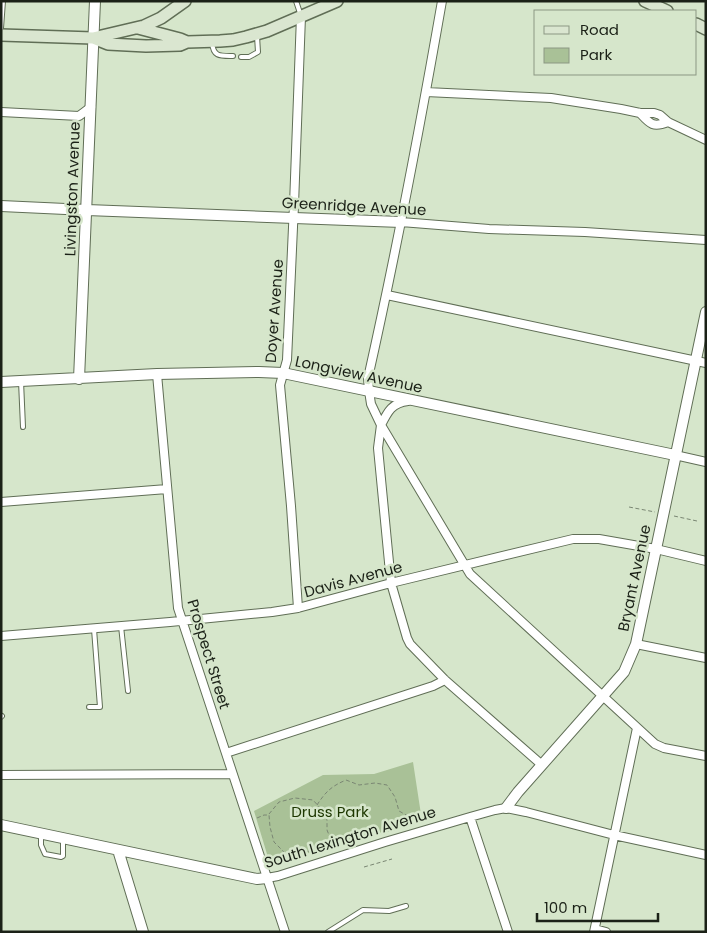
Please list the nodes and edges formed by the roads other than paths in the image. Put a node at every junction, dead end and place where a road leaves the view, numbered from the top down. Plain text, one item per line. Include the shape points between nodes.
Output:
1 (3, 1) edge
2 (95, 1) edge
3 (185, 1) edge
4 (296, 1) edge
5 (337, 1) edge
6 (442, 1) edge
7 (645, 1) edge
8 (665, 10) edge
9 (301, 16) junction
10 (1, 28) edge
11 (137, 28) junction
12 (257, 34) junction
13 (1, 35) edge
14 (93, 38) junction
15 (187, 42) junction
16 (212, 42) junction
17 (233, 56) dead end
18 (241, 57) dead end
19 (426, 92) junction
20 (91, 107) junction
21 (1, 112) edge
22 (640, 114) junction
23 (668, 122) junction
24 (706, 140) edge
25 (1, 206) edge
26 (87, 210) junction
27 (293, 218) junction
28 (401, 222) junction
29 (706, 240) edge
30 (387, 295) junction
31 (706, 312) edge
32 (701, 362) edge
33 (282, 373) junction
34 (158, 374) junction
35 (79, 379) junction
36 (21, 381) junction
37 (1, 382) edge
38 (369, 391) junction
39 (415, 400) junction
40 (381, 424) junction
41 (23, 427) dead end
42 (675, 455) junction
43 (706, 462) edge
44 (167, 489) junction
45 (1, 502) edge
46 (656, 549) junction
47 (706, 561) edge
48 (464, 566) junction
49 (391, 583) junction
50 (298, 608) junction
51 (183, 620) junction
52 (121, 626) junction
53 (94, 629) junction
54 (1, 636) edge
55 (636, 644) junction
56 (706, 658) edge
57 (445, 680) junction
58 (128, 690) dead end
59 (603, 696) junction
60 (89, 707) dead end
61 (637, 728) junction
62 (226, 753) junction
63 (706, 756) edge
64 (542, 765) junction
65 (232, 774) junction
66 (1, 775) edge
67 (506, 808) junction
68 (470, 817) junction
69 (1, 826) edge
70 (41, 834) junction
71 (614, 835) junction
72 (63, 838) junction
73 (118, 850) junction
74 (706, 855) edge
75 (267, 878) junction
76 (406, 906) dead end
77 (595, 931) edge
78 (143, 932) edge
79 (285, 932) edge
80 (328, 932) edge
81 (508, 932) edge
82 (606, 932) edge

1 - 10 lane
2 - 14 street, Livingston Avenue
3 - 11 main road via 161,18
4 - 9 lane
5 - 9 main road
6 - 19 street
7 - 8 main road
9 - 12 main road
9 - 27 street, Doyer Avenue
11 - 14 main road
11 - 15 main road
12 - 16 main road
12 - 18 lane via 258,52
13 - 14 main road
14 - 15 main road via 108,44 146,46
14 - 20 street, Livingston Avenue
15 - 16 main road
16 - 17 lane via 215,53
19 - 22 street via 551,98
19 - 28 street
20 - 21 street via 79,116
20 - 26 street, Livingston Avenue
22 - 23 street via 654,113
22 - 23 street via 651,124
23 - 24 street
25 - 26 street, Greenridge Avenue
26 - 27 street, Greenridge Avenue
26 - 35 street, Livingston Avenue
27 - 28 street, Greenridge Avenue
27 - 33 street, Doyer Avenue via 287,360
28 - 29 street, Greenridge Avenue
28 - 30 street
30 - 32 street
30 - 38 street via 368,378
31 - 32 street, Bryant Avenue
32 - 42 street, Bryant Avenue
33 - 34 street, Longview Avenue
33 - 38 street, Longview Avenue
33 - 50 street, Doyer Avenue via 280,385
34 - 35 street, Longview Avenue
34 - 44 street, Prospect Street
35 - 36 street, Longview Avenue
36 - 37 street, Longview Avenue
36 - 41 lane
38 - 39 street, Longview Avenue
38 - 40 street via 371,404
39 - 40 street via 396,404
39 - 42 street, Longview Avenue
40 - 48 street
40 - 49 street via 378,448
42 - 43 street, Longview Avenue
42 - 46 street, Bryant Avenue
44 - 45 street
44 - 51 street, Prospect Street via 178,608
46 - 47 street, Davis Avenue
46 - 48 street, Davis Avenue via 573,538
46 - 55 street, Bryant Avenue
48 - 49 street, Davis Avenue
48 - 59 street
49 - 50 street, Davis Avenue
49 - 57 street via 407,638
50 - 51 street, Davis Avenue
51 - 52 street, Davis Avenue
51 - 62 street, Prospect Street
52 - 53 street, Davis Avenue
52 - 58 lane
53 - 54 street, Davis Avenue
53 - 60 lane via 100,707
55 - 56 street
55 - 59 street, Bryant Avenue via 624,672
57 - 62 street
57 - 64 street
59 - 61 street
59 - 64 street, Bryant Avenue
61 - 63 street via 658,746
61 - 71 street
62 - 65 street, Prospect Street
64 - 67 street, Bryant Avenue
65 - 66 street
65 - 75 street, Prospect Street
67 - 68 street, South Lexington Avenue
67 - 71 street, South Lexington Avenue
68 - 75 street, South Lexington Avenue
68 - 81 street
69 - 70 street, South Lexington Avenue
70 - 72 street, South Lexington Avenue
70 - 72 lane via 45,854 61,857
71 - 74 street, South Lexington Avenue
71 - 77 street
72 - 73 street, South Lexington Avenue
73 - 75 street, South Lexington Avenue via 257,879
73 - 78 street
75 - 79 street, Prospect Street
76 - 80 lane via 389,911 363,910
77 - 82 street

